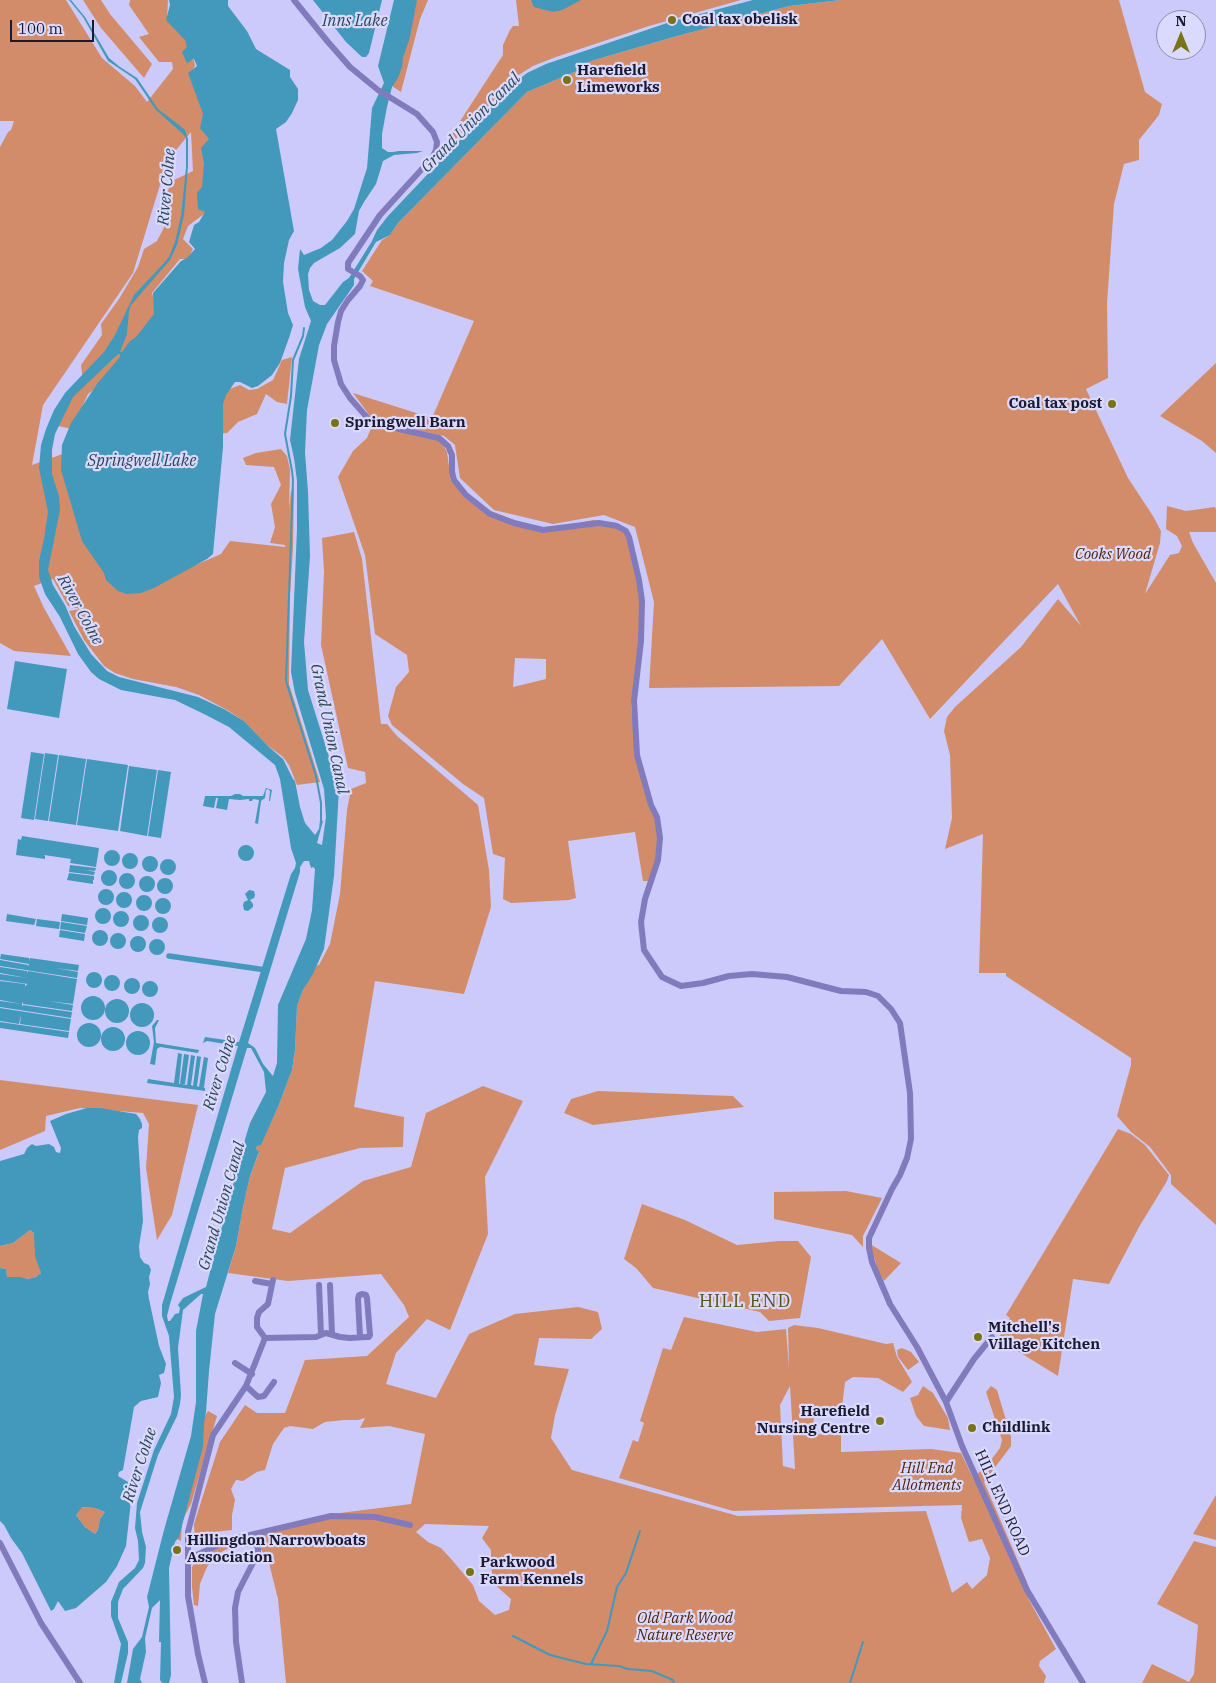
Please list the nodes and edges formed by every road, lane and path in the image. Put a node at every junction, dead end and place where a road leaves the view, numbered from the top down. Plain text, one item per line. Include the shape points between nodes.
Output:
1 (294, 0) edge
2 (255, 1281) dead end
3 (319, 1285) dead end
4 (330, 1285) dead end
5 (332, 1334) junction
6 (320, 1335) junction
7 (363, 1337) junction
8 (992, 1337) dead end
9 (265, 1338) junction
10 (235, 1363) dead end
11 (252, 1374) junction
12 (274, 1382) dead end
13 (246, 1386) junction
14 (946, 1402) junction
15 (410, 1525) dead end
16 (246, 1536) junction
17 (0, 1543) edge
18 (188, 1559) junction
19 (80, 1683) edge
20 (205, 1683) edge
21 (242, 1683) edge
22 (1083, 1683) edge

1 - 14 street, HILL END ROAD via 350,67 423,119 436,138 432,158 380,215 348,263 348,269 363,280 348,300 338,322 334,360 341,384 372,423 439,438 452,455 454,480 490,514 543,530 599,523 626,531 642,601 634,701 637,755 657,817 660,838 658,860 641,922 644,950 662,977 681,986 752,974 787,977 841,991 878,996 900,1022 910,1093 911,1139 907,1158 869,1238 869,1248 890,1304
2 - 9 street via 273,1282 268,1304 256,1318 257,1327
3 - 6 street
4 - 5 street
5 - 6 street
5 - 7 street
6 - 9 street
7 - 7 street via 370,1335 367,1298 362,1294 358,1299
8 - 14 street via 974,1358
9 - 11 street
10 - 11 street
11 - 13 street
12 - 13 street via 264,1396 258,1398
13 - 18 street via 213,1435 188,1532
14 - 22 street, HILL END ROAD via 962,1446 1027,1590
15 - 16 street via 374,1517 331,1516
16 - 18 street via 229,1540
16 - 21 street via 254,1541 258,1553 238,1592 235,1608
17 - 19 street via 41,1623
18 - 20 street via 188,1596

